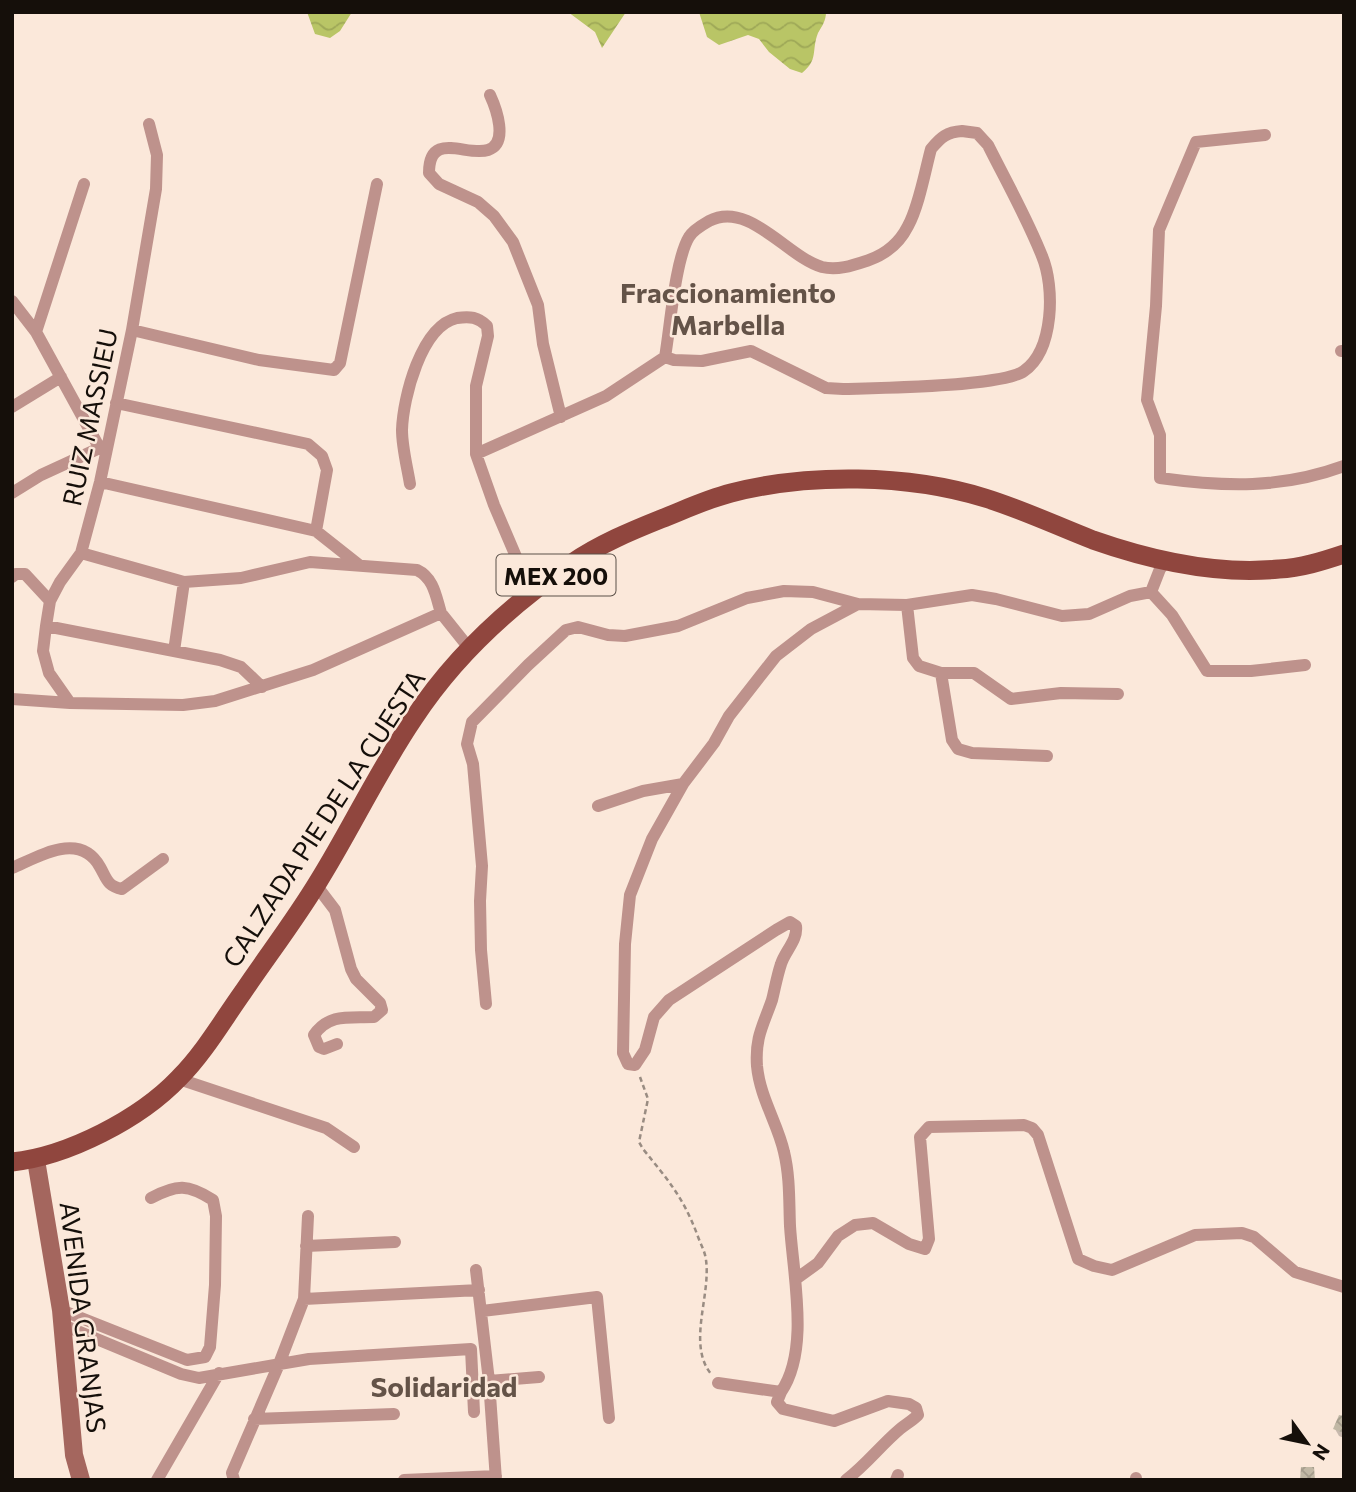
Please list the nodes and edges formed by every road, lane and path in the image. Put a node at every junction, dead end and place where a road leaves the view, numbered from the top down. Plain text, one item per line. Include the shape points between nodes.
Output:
1 (490, 95) dead end
2 (149, 124) dead end
3 (1265, 135) dead end
4 (84, 184) dead end
5 (377, 184) dead end
6 (12, 302) edge
7 (132, 330) junction
8 (36, 332) junction
9 (665, 357) junction
10 (61, 377) junction
11 (116, 403) junction
12 (12, 407) edge
13 (561, 417) junction
14 (103, 446) junction
15 (476, 454) junction
16 (1344, 466) edge
17 (100, 482) junction
18 (410, 484) dead end
19 (12, 493) edge
20 (316, 531) junction
21 (81, 553) junction
22 (1344, 554) edge
23 (1167, 560) junction
24 (360, 565) junction
25 (12, 577) edge
26 (184, 582) junction
27 (1151, 593) junction
28 (532, 594) junction
29 (50, 601) junction
30 (858, 604) junction
31 (908, 605) junction
32 (440, 613) junction
33 (46, 626) junction
34 (469, 649) junction
35 (174, 651) junction
36 (1305, 665) dead end
37 (941, 673) junction
38 (261, 687) junction
39 (1118, 694) dead end
40 (12, 699) edge
41 (70, 703) junction
42 (1047, 756) dead end
43 (683, 784) junction
44 (597, 806) dead end
45 (163, 859) dead end
46 (12, 868) edge
47 (316, 885) junction
48 (485, 1004) dead end
49 (337, 1044) dead end
50 (635, 1065) junction
51 (179, 1079) junction
52 (354, 1147) dead end
53 (36, 1160) junction
54 (12, 1162) edge
55 (151, 1199) dead end
56 (308, 1216) dead end
57 (395, 1242) dead end
58 (306, 1246) junction
59 (476, 1270) dead end
60 (796, 1279) junction
61 (1344, 1287) edge
62 (479, 1290) junction
63 (304, 1299) junction
64 (482, 1311) junction
65 (62, 1317) junction
66 (279, 1364) junction
67 (219, 1373) junction
68 (539, 1377) dead end
69 (489, 1381) junction
70 (718, 1382) joint
71 (783, 1389) junction
72 (474, 1412) dead end
73 (394, 1414) dead end
74 (609, 1418) dead end
75 (254, 1419) junction
76 (496, 1478) edge
77 (81, 1480) edge
78 (157, 1480) edge
79 (234, 1480) edge
80 (404, 1480) edge
81 (846, 1480) edge

1 - 13 street via 498,111 495,146 487,150 445,147 431,159 429,173 439,184 478,202 513,242 538,305
2 - 7 street, RUIZ MASSIEU via 157,155 156,189
3 - 16 street via 1196,142 1159,230 1147,400 1160,435 1160,478 1205,484 1269,484
4 - 8 street
5 - 7 street via 340,363 334,370 259,360
6 - 8 street
7 - 11 street, RUIZ MASSIEU
8 - 10 street
9 - 9 street via 682,255 699,227 717,217 739,218 824,267 842,268 878,256 895,244 909,225 931,149 949,132 977,133 988,145 1043,258 1051,306 1047,331 1040,353 1024,372 1009,377 843,389 826,387 751,351 702,360
9 - 13 street via 606,397
10 - 12 street
10 - 14 street
11 - 14 street, RUIZ MASSIEU
11 - 20 street via 308,444 322,456 327,470
13 - 15 street
14 - 17 street, RUIZ MASSIEU
14 - 19 street
15 - 18 street via 475,386 487,326 479,318 463,317 437,329 408,387 402,430
15 - 28 street
17 - 20 street
17 - 21 street, RUIZ MASSIEU
20 - 24 street
21 - 26 street
21 - 29 street, RUIZ MASSIEU
22 - 23 main road, CALZADA PIE DE LA CUESTA / MEX 200 via 1282,569 1232,571
23 - 27 street
23 - 28 main road, CALZADA PIE DE LA CUESTA / MEX 200 via 1098,541 985,498 932,485 837,479 729,493 618,536
24 - 26 street via 310,562 241,578
24 - 32 street via 425,573
25 - 29 street via 25,574
26 - 35 street
27 - 31 street via 1130,596 1089,614 1062,616 972,595
27 - 36 street via 1172,615 1207,671
28 - 34 main road, CALZADA PIE DE LA CUESTA / MEX 200
29 - 33 street, RUIZ MASSIEU
30 - 31 street
30 - 43 street via 811,629 776,656
30 - 48 street via 813,592 784,591 747,597 678,626 625,636 578,627 566,630 472,722 467,744 474,764 482,866 480,938
31 - 37 street via 913,658 919,666
32 - 34 street
32 - 38 street via 313,670
33 - 35 street
33 - 41 street, RUIZ MASSIEU via 43,651 49,673
34 - 47 main road, CALZADA PIE DE LA CUESTA / MEX 200 via 413,719
35 - 38 street via 241,667
37 - 39 street via 974,673 1011,699 1061,693
37 - 42 street via 952,740 958,749
38 - 41 street via 183,705
40 - 41 street
43 - 44 street
43 - 50 street via 652,839 631,895 625,944 623,1053 628,1063
45 - 46 street via 122,890 107,882 87,852 75,847 57,849
47 - 49 street via 335,910 356,979 382,1010 374,1017 326,1021 314,1040 324,1049
47 - 51 main road, CALZADA PIE DE LA CUESTA / MEX 200
50 - 60 street via 645,1050 654,1017 669,1000 776,930 790,922 796,926 758,1033 757,1067 767,1110 784,1149
50 - 70 path via 648,1099 639,1142 676,1189 706,1257 702,1363
51 - 52 street via 326,1128
51 - 53 main road, CALZADA PIE DE LA CUESTA / MEX 200 via 143,1108 82,1144
53 - 54 main road, CALZADA PIE DE LA CUESTA / MEX 200
53 - 65 main road, AVENIDA GRANJAS
55 - 65 street via 169,1189 186,1187 214,1200 210,1347 205,1356 187,1360
56 - 58 street
57 - 58 street
58 - 63 street
59 - 62 street
60 - 61 street via 855,1225 873,1223 925,1249 929,1239 920,1137 929,1126 1024,1125 1038,1135 1078,1259 1112,1270 1195,1235 1242,1233 1254,1237 1295,1272
60 - 71 street via 794,1361
62 - 63 street
62 - 64 street
63 - 66 street
64 - 69 street
64 - 74 street via 597,1297
65 - 67 street via 181,1374 199,1378
65 - 77 main road, AVENIDA GRANJAS via 74,1455
66 - 67 street
66 - 72 street via 471,1349
66 - 75 street
67 - 78 street
68 - 69 street
69 - 76 street
70 - 71 street
71 - 81 street via 777,1402 783,1409 834,1421 888,1401 916,1408 918,1415
73 - 75 street
75 - 79 street via 232,1472
76 - 80 street

